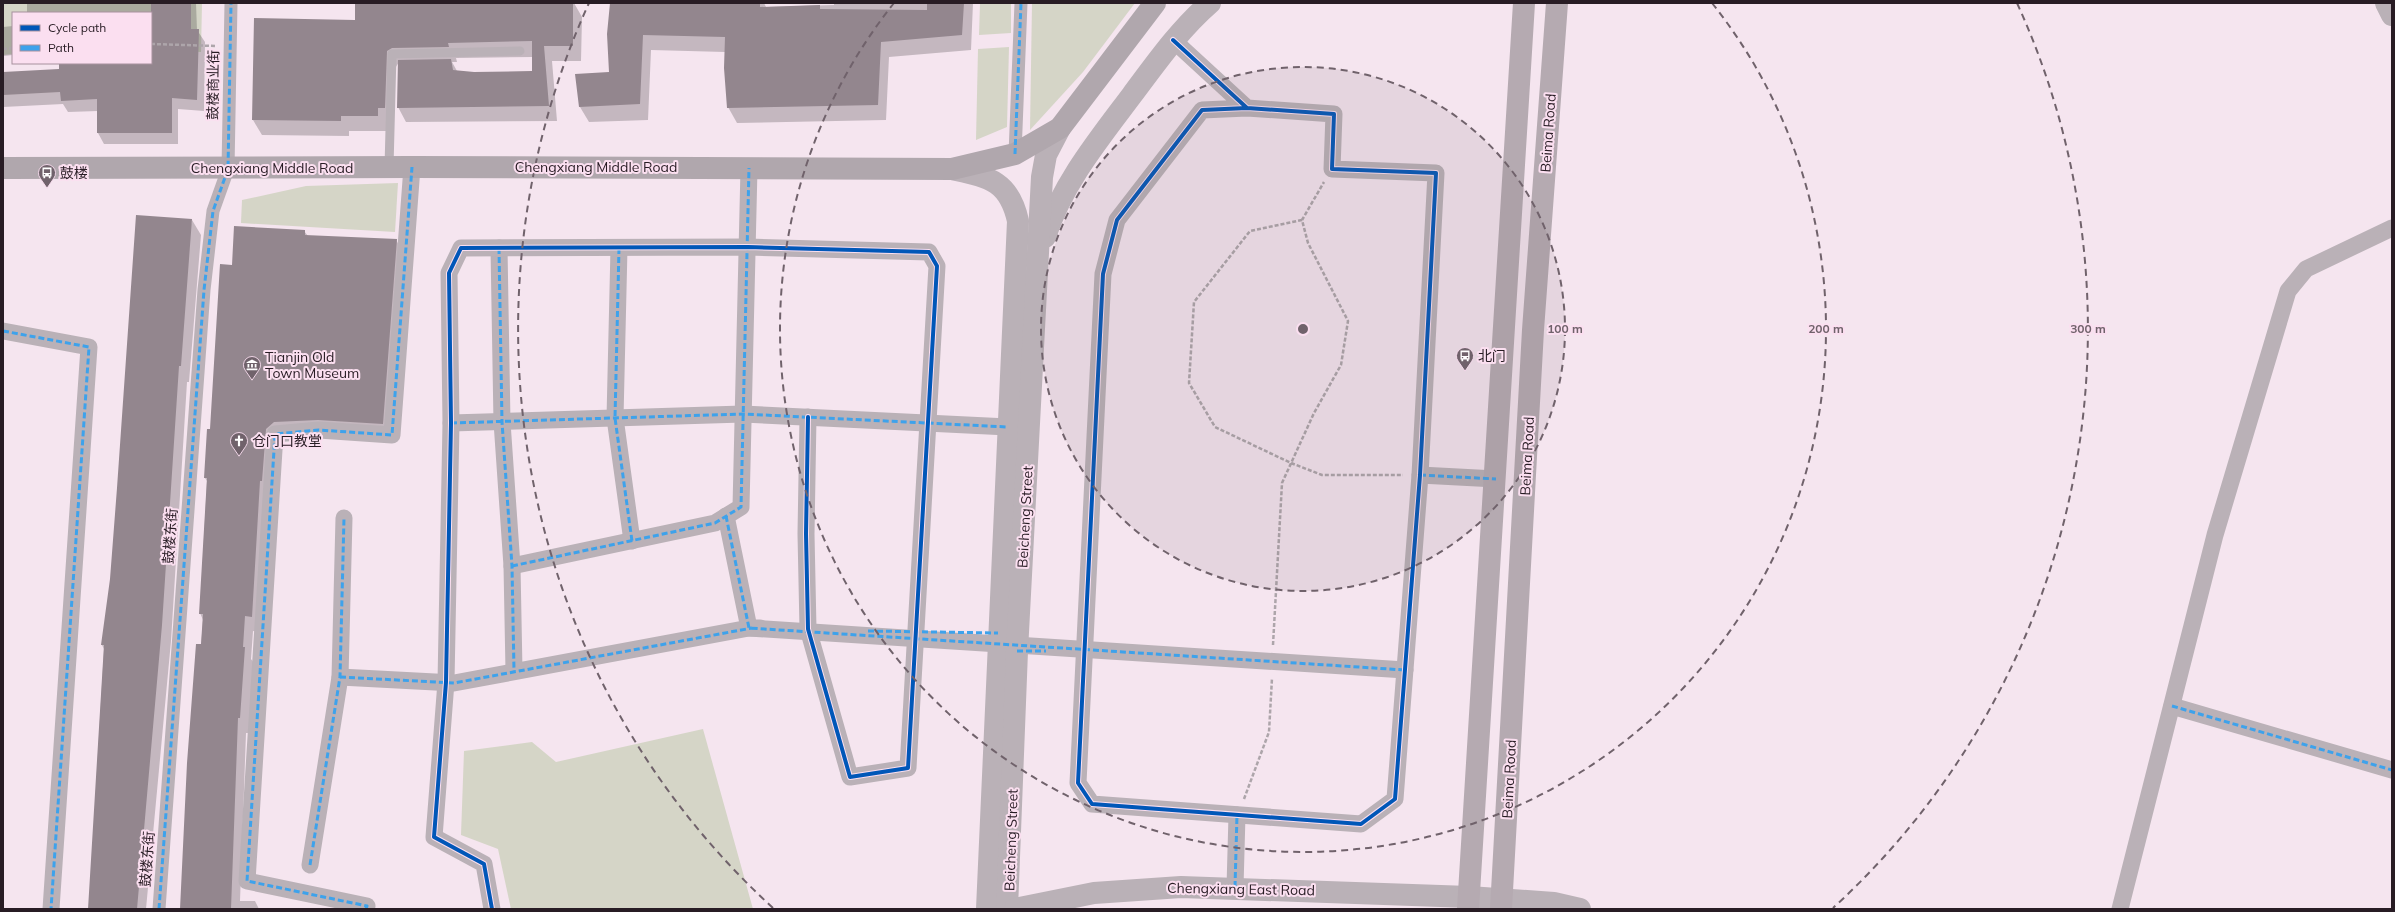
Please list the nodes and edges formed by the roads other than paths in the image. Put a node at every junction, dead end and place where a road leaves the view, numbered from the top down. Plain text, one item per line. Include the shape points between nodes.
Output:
1 (231, 3) edge
2 (1021, 3) edge
3 (1150, 3) edge
4 (1155, 3) edge
5 (1210, 3) edge
6 (1524, 3) edge
7 (1557, 3) edge
8 (2386, 3) edge
9 (2392, 15) edge
10 (1132, 32) junction
11 (1173, 40) junction
12 (520, 51) dead end
13 (1247, 108) junction
14 (1060, 128) junction
15 (1015, 154) junction
16 (389, 167) junction
17 (412, 167) junction
18 (3, 168) edge
19 (228, 168) junction
20 (749, 168) junction
21 (952, 169) junction
22 (2392, 228) edge
23 (500, 248) junction
24 (619, 248) junction
25 (748, 248) junction
26 (1039, 259) junction
27 (3, 331) edge
28 (742, 414) junction
29 (808, 417) junction
30 (615, 418) junction
31 (502, 422) junction
32 (450, 423) junction
33 (929, 423) junction
34 (1008, 427) junction
35 (1420, 475) junction
36 (1496, 479) junction
37 (726, 516) junction
38 (344, 518) dead end
39 (632, 540) junction
40 (512, 566) junction
41 (1490, 574) junction
42 (1521, 575) junction
43 (749, 628) junction
44 (808, 630) junction
45 (917, 635) junction
46 (1008, 643) junction
47 (1084, 651) junction
48 (1405, 670) junction
49 (514, 671) junction
50 (340, 677) junction
51 (446, 682) junction
52 (2172, 706) junction
53 (2392, 770) edge
54 (1237, 815) junction
55 (310, 865) dead end
56 (1235, 888) junction
57 (1469, 903) edge
58 (1501, 904) edge
59 (51, 909) edge
60 (159, 909) edge
61 (366, 909) edge
62 (492, 909) edge
63 (987, 909) edge
64 (1008, 909) edge
65 (1015, 909) edge
66 (1580, 909) edge
67 (2120, 909) edge

1 - 19 street, 鼓楼商业街
2 - 15 street
3 - 10 main road, Chengxiang Middle Road
4 - 10 main road, Chengxiang Middle Road
5 - 11 street
6 - 36 main road
7 - 42 main road, Beima Road via 1533,330
8 - 9 street
10 - 14 main road, Chengxiang Middle Road
11 - 13 street
11 - 26 street via 1098,141 1066,191 1052,216
12 - 16 lane via 392,54
13 - 35 street via 1334,114 1332,170 1436,173
13 - 47 street via 1202,110 1117,220 1103,274
14 - 15 main road, Chengxiang Middle Road
14 - 26 street, Beicheng Street via 1046,155 1042,177
15 - 21 main road, Chengxiang Middle Road
16 - 17 main road, Chengxiang Middle Road
16 - 19 main road, Chengxiang Middle Road
17 - 20 main road, Chengxiang Middle Road
17 - 61 street via 392,435 319,430 275,434 253,771 247,881 367,906
18 - 19 main road, Chengxiang Middle Road
19 - 60 street, 鼓楼东街 via 213,210 204,290
20 - 21 main road, Chengxiang Middle Road
20 - 25 street
21 - 34 street, Beicheng Street via 993,180 1003,187 1016,209 1018,260
22 - 52 street via 2306,269 2288,291 2216,535
23 - 24 street
23 - 31 street
23 - 32 street via 461,248 449,273
24 - 25 street
24 - 30 street
25 - 28 street
25 - 33 street via 929,252 937,266
26 - 46 street, Beicheng Street
27 - 59 street via 89,347
28 - 29 street
28 - 30 street
28 - 37 street via 741,507
29 - 33 street
29 - 44 street
30 - 31 street
30 - 39 street
31 - 32 street
31 - 40 street
32 - 51 street
33 - 34 street
33 - 45 street
34 - 46 street, Beicheng Street
35 - 36 street
35 - 48 street
36 - 41 main road
37 - 39 street via 715,523
37 - 43 street
38 - 50 street
39 - 40 street
40 - 49 street
41 - 42 main road
41 - 57 main road
42 - 58 main road, Beima Road
43 - 44 street
43 - 49 street
44 - 45 street
44 - 45 street via 850,776 908,768
45 - 46 street
46 - 47 street
46 - 63 street, Beicheng Street
46 - 64 street, Beicheng Street
47 - 48 street
47 - 54 street via 1078,783 1092,804
48 - 54 street via 1395,799 1361,824
49 - 51 street
50 - 51 street
50 - 55 street
51 - 62 street via 434,837 484,864
52 - 53 street
52 - 67 street
54 - 56 street
56 - 57 street, Chengxiang East Road
56 - 65 street, Chengxiang East Road via 1181,886 1094,893
57 - 58 street, Chengxiang East Road
58 - 66 street, Chengxiang East Road via 1554,903

